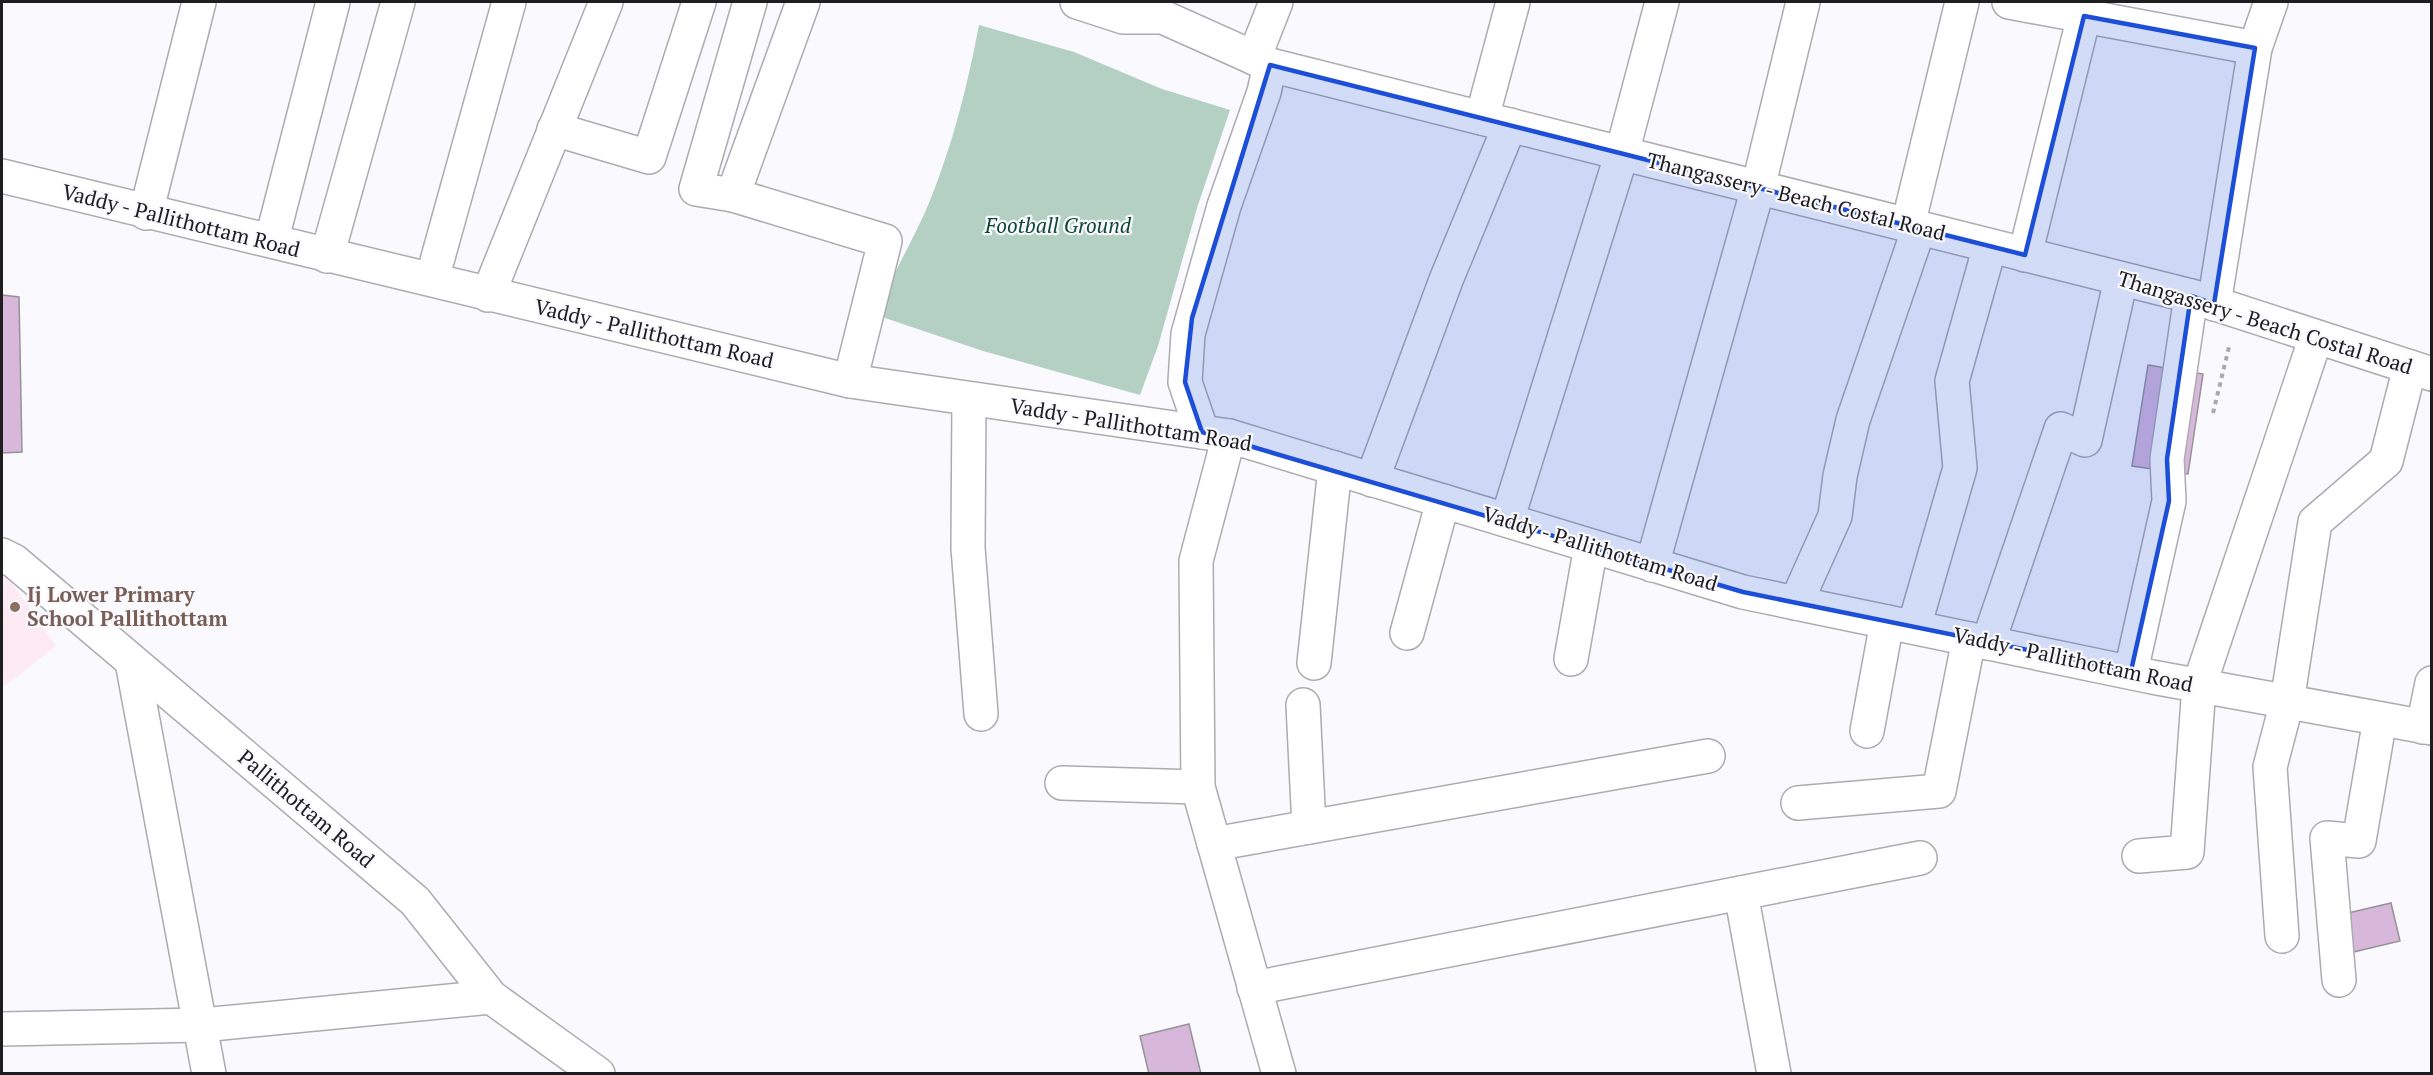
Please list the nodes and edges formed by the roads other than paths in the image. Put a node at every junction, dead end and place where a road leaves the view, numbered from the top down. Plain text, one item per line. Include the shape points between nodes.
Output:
1 (199, 2) edge
2 (333, 2) edge
3 (398, 2) edge
4 (509, 2) edge
5 (606, 2) edge
6 (699, 2) edge
7 (750, 2) edge
8 (803, 2) edge
9 (1077, 2) edge
10 (1276, 2) edge
11 (1513, 2) edge
12 (1662, 2) edge
13 (1803, 2) edge
14 (1962, 2) edge
15 (2010, 2) edge
16 (2271, 2) edge
17 (1158, 9) edge
18 (2084, 16) junction
19 (2255, 48) junction
20 (1262, 61) junction
21 (1496, 122) junction
22 (554, 129) junction
23 (1622, 153) junction
24 (2, 176) edge
25 (1758, 188) junction
26 (733, 195) junction
27 (146, 213) junction
28 (275, 227) dead end
29 (1914, 227) junction
30 (1990, 246) junction
31 (2025, 255) junction
32 (327, 256) junction
33 (437, 261) dead end
34 (2121, 279) junction
35 (488, 295) junction
36 (2202, 300) junction
37 (2316, 337) junction
38 (2425, 367) edge
39 (850, 381) junction
40 (969, 399) junction
41 (1215, 434) junction
42 (1335, 468) junction
43 (1372, 480) junction
44 (1443, 501) junction
45 (1507, 520) junction
46 (1591, 546) junction
47 (2, 555) edge
48 (1652, 565) junction
49 (1796, 603) junction
50 (1900, 625) junction
51 (1407, 633) dead end
52 (1978, 641) junction
53 (1571, 658) dead end
54 (132, 662) junction
55 (1314, 663) dead end
56 (2131, 671) junction
57 (2432, 682) edge
58 (2199, 686) junction
59 (2287, 702) junction
60 (1303, 705) dead end
61 (981, 714) dead end
62 (2380, 719) junction
63 (2427, 727) edge
64 (1867, 731) dead end
65 (1708, 756) dead end
66 (1062, 783) dead end
67 (1198, 787) junction
68 (1798, 803) dead end
69 (1309, 827) junction
70 (1214, 844) junction
71 (2139, 856) dead end
72 (1920, 858) dead end
73 (1740, 893) junction
74 (2282, 936) dead end
75 (2339, 980) dead end
76 (1254, 988) junction
77 (491, 997) junction
78 (202, 1025) junction
79 (2, 1029) edge
80 (209, 1074) edge
81 (598, 1074) edge
82 (1279, 1074) edge
83 (1774, 1074) edge

1 - 27 street
2 - 28 street
3 - 32 street
4 - 33 street
5 - 22 street
6 - 22 street via 649,157
7 - 26 street via 696,189
8 - 26 street
9 - 17 street, Thangassery - Beach Costal Road via 1123,17
10 - 20 street
11 - 21 street
12 - 23 street
13 - 25 street
14 - 29 street
15 - 18 street
16 - 19 street
17 - 20 street, Thangassery - Beach Costal Road
18 - 19 street
18 - 31 street
19 - 36 street
20 - 21 street, Thangassery - Beach Costal Road
20 - 41 street via 1264,92 1209,257 1188,334 1185,382
21 - 23 street, Thangassery - Beach Costal Road
21 - 43 street via 1446,280
22 - 35 street
23 - 25 street, Thangassery - Beach Costal Road
23 - 45 street
24 - 27 street, Vaddy - Pallithottam Road
25 - 29 street, Thangassery - Beach Costal Road
25 - 48 street
26 - 39 street via 885,241
27 - 32 street, Vaddy - Pallithottam Road
29 - 30 street, Thangassery - Beach Costal Road
29 - 49 street via 1853,420 1835,516
30 - 31 street, Thangassery - Beach Costal Road
30 - 50 street via 1952,381 1960,468
31 - 34 street, Thangassery - Beach Costal Road
32 - 35 street, Vaddy - Pallithottam Road
34 - 36 street, Thangassery - Beach Costal Road
34 - 52 street via 2085,440 2061,429
35 - 39 street, Vaddy - Pallithottam Road
36 - 37 street, Thangassery - Beach Costal Road
36 - 56 street via 2167,459 2169,501
37 - 38 street, Thangassery - Beach Costal Road
37 - 58 street
38 - 59 street via 2386,461 2315,522
39 - 40 street, Vaddy - Pallithottam Road
40 - 41 street, Vaddy - Pallithottam Road
40 - 61 street via 968,548
41 - 42 street, Vaddy - Pallithottam Road
41 - 67 street via 1196,561
42 - 43 street, Vaddy - Pallithottam Road
42 - 55 street
43 - 44 street, Vaddy - Pallithottam Road
44 - 45 street, Vaddy - Pallithottam Road
44 - 51 street
45 - 46 street, Vaddy - Pallithottam Road
46 - 48 street, Vaddy - Pallithottam Road
46 - 53 street
47 - 54 street, Pallithottam Road
48 - 49 street, Vaddy - Pallithottam Road
49 - 50 street, Vaddy - Pallithottam Road
50 - 52 street, Vaddy - Pallithottam Road
50 - 64 street
52 - 56 street, Vaddy - Pallithottam Road
52 - 68 street via 1939,791
54 - 77 street, Pallithottam Road via 415,901
54 - 78 street
56 - 58 street, Vaddy - Pallithottam Road
57 - 63 street
58 - 59 street, Vaddy - Pallithottam Road
58 - 71 street via 2187,852
59 - 62 street, Vaddy - Pallithottam Road
59 - 74 street via 2270,767
60 - 69 street
62 - 63 street, Vaddy - Pallithottam Road
62 - 75 street via 2359,841 2327,838
65 - 69 street
66 - 67 street
67 - 70 street
69 - 70 street
70 - 76 street
72 - 73 street
73 - 76 street
73 - 83 street
76 - 82 street
77 - 78 street
77 - 81 street, Pallithottam Road
78 - 79 street
78 - 80 street

